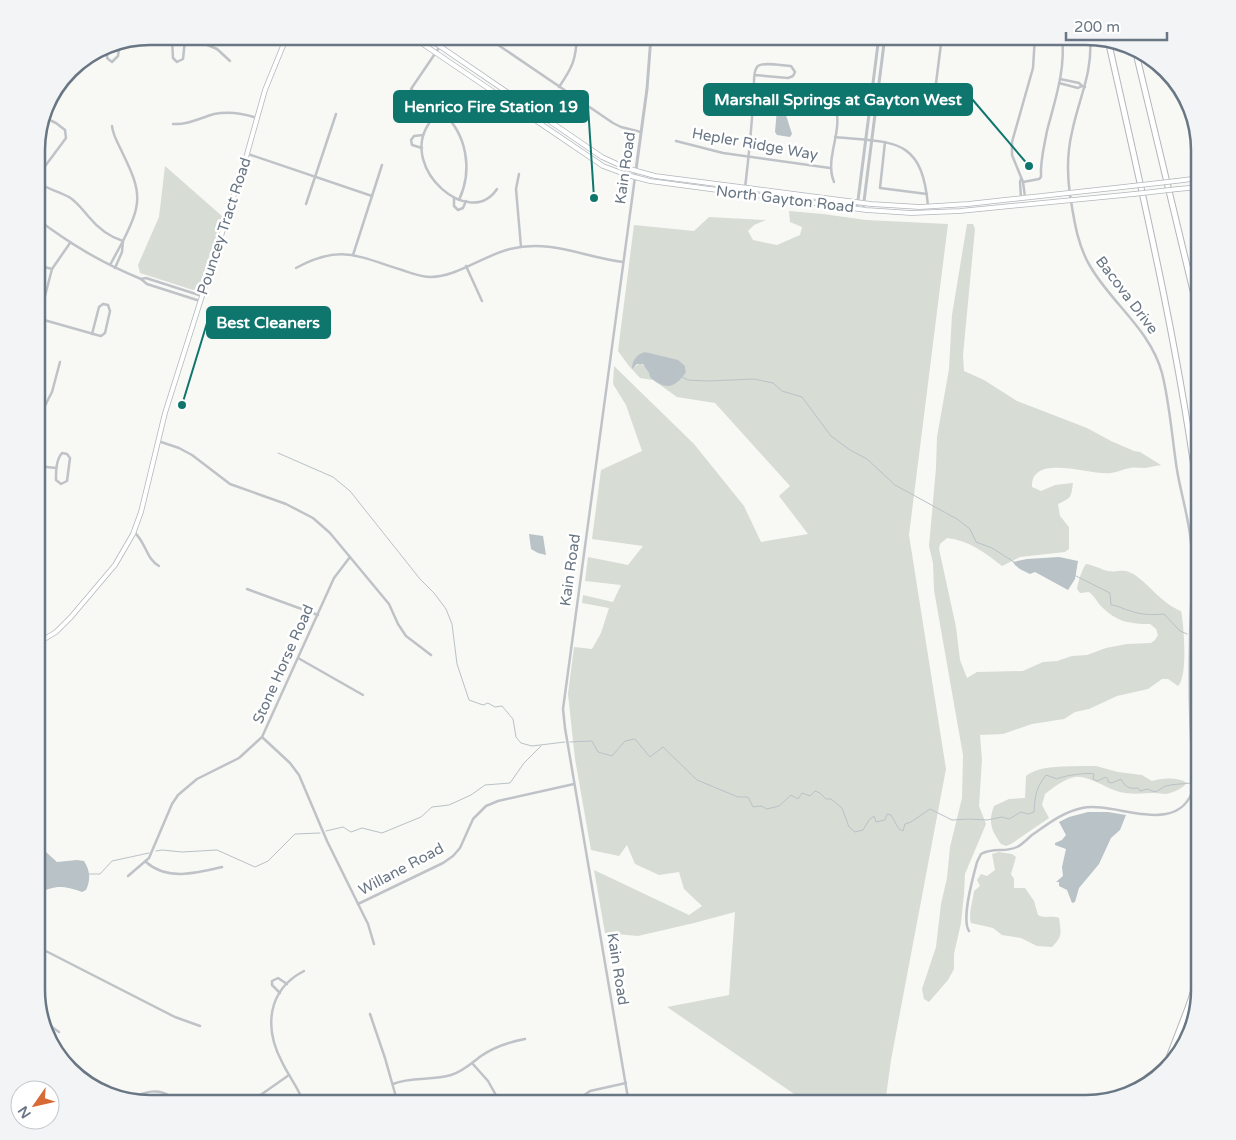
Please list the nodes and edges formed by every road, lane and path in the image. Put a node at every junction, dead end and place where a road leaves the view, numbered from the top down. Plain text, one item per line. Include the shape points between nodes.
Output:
1 (172, 45) edge
2 (184, 45) edge
3 (207, 45) edge
4 (283, 45) edge
5 (424, 45) edge
6 (437, 45) edge
7 (498, 45) edge
8 (577, 45) edge
9 (650, 45) edge
10 (878, 45) edge
11 (884, 45) edge
12 (941, 45) edge
13 (1034, 45) edge
14 (1063, 45) edge
15 (1090, 45) edge
16 (440, 47) junction
17 (1110, 48) edge
18 (119, 50) edge
19 (436, 53) junction
20 (107, 54) edge
21 (1137, 59) edge
22 (230, 61) dead end
23 (755, 75) junction
24 (1060, 79) junction
25 (1069, 81) junction
26 (936, 83) dead end
27 (1059, 83) junction
28 (1068, 86) junction
29 (559, 87) junction
30 (1083, 87) junction
31 (835, 106) dead end
32 (441, 111) junction
33 (336, 114) dead end
34 (256, 118) junction
35 (50, 120) edge
36 (173, 124) dead end
37 (112, 126) dead end
38 (641, 132) junction
39 (423, 135) junction
40 (835, 136) junction
41 (865, 140) junction
42 (676, 141) dead end
43 (872, 141) junction
44 (884, 142) junction
45 (422, 148) junction
46 (247, 154) junction
47 (748, 157) junction
48 (45, 165) edge
49 (382, 165) dead end
50 (830, 168) junction
51 (636, 171) junction
52 (519, 174) dead end
53 (314, 178) junction
54 (635, 178) junction
55 (1191, 179) edge
56 (1022, 180) junction
57 (834, 182) dead end
58 (45, 187) edge
59 (745, 188) junction
60 (1191, 188) edge
61 (497, 189) dead end
62 (1070, 193) junction
63 (927, 194) junction
64 (372, 196) junction
65 (454, 198) junction
66 (1024, 198) junction
67 (459, 200) junction
68 (1071, 200) junction
69 (466, 202) junction
70 (857, 202) junction
71 (864, 203) junction
72 (306, 204) dead end
73 (928, 207) junction
74 (857, 208) junction
75 (863, 209) junction
76 (45, 225) edge
77 (123, 241) junction
78 (70, 243) junction
79 (521, 247) junction
80 (353, 255) junction
81 (623, 262) junction
82 (110, 266) junction
83 (466, 266) junction
84 (45, 267) edge
85 (115, 268) junction
86 (296, 268) dead end
87 (52, 269) junction
88 (1191, 282) edge
89 (45, 294) edge
90 (201, 298) junction
91 (482, 301) dead end
92 (45, 321) edge
93 (92, 334) junction
94 (60, 362) dead end
95 (45, 405) edge
96 (157, 441) junction
97 (1191, 446) edge
98 (45, 467) edge
99 (56, 468) junction
100 (134, 532) junction
101 (1191, 543) edge
102 (1191, 543) edge
103 (350, 557) junction
104 (159, 566) dead end
105 (247, 589) dead end
106 (318, 615) junction
107 (45, 639) edge
108 (431, 655) dead end
109 (298, 658) junction
110 (363, 695) dead end
111 (1191, 734) edge
112 (262, 737) junction
113 (575, 784) junction
114 (1191, 796) edge
115 (146, 862) junction
116 (222, 867) dead end
117 (128, 876) dead end
118 (358, 904) junction
119 (969, 931) dead end
120 (374, 944) dead end
121 (45, 950) edge
122 (304, 971) dead end
123 (286, 984) junction
124 (280, 993) junction
125 (1190, 1001) edge
126 (370, 1014) dead end
127 (200, 1026) dead end
128 (52, 1027) edge
129 (59, 1032) dead end
130 (525, 1039) dead end
131 (1172, 1049) edge
132 (472, 1062) junction
133 (289, 1075) junction
134 (626, 1083) junction
135 (393, 1084) junction
136 (142, 1094) edge
137 (168, 1095) edge
138 (260, 1095) edge
139 (301, 1095) edge
140 (396, 1095) edge
141 (496, 1095) edge
142 (584, 1095) edge
143 (628, 1095) edge

1 - 2 street via 172,58 177,62 183,59
3 - 22 street
4 - 34 main road, Pouncey Tract Road
5 - 19 main road, North Gayton Road
6 - 16 main road, North Gayton Road
7 - 29 street
8 - 29 street via 574,65
9 - 38 street, Kain Road
10 - 41 street
11 - 43 street
12 - 26 street
13 - 56 street via 1032,68 1012,142 1012,155
14 - 24 street
15 - 30 street, Bacova Drive via 1090,61
16 - 19 street
16 - 51 main road, North Gayton Road via 591,151
17 - 97 highway via 1171,330
18 - 20 street via 112,62
19 - 32 street via 411,89
19 - 54 main road, North Gayton Road via 593,159
21 - 88 highway
23 - 23 street via 757,67 763,64 791,66 795,72 790,78
23 - 47 street
24 - 25 street
24 - 27 street
25 - 28 street
25 - 30 street
27 - 28 street
27 - 56 street via 1041,157 1042,177
28 - 30 street
29 - 38 street via 613,123
30 - 62 street, Bacova Drive via 1069,149
31 - 40 street via 838,115
32 - 39 street via 428,124
32 - 67 street via 458,131 467,157 465,184
33 - 53 street
34 - 36 street via 230,112 186,124
34 - 46 main road, Pouncey Tract Road
35 - 48 street via 65,130 66,138
37 - 77 street via 138,188 138,204
38 - 51 street, Kain Road
39 - 45 street
39 - 45 street via 414,136 411,140 412,145
40 - 41 street
40 - 50 street
41 - 43 street
41 - 70 street
42 - 47 street, Hepler Ridge Way
43 - 44 street
43 - 71 street
44 - 63 street via 898,145 915,158 921,168
44 - 63 street via 880,188
45 - 65 street via 430,177
46 - 53 street
46 - 90 main road, Pouncey Tract Road
47 - 50 street, Hepler Ridge Way
47 - 59 street
49 - 64 street
50 - 57 street
51 - 54 street, Kain Road
51 - 59 main road, North Gayton Road
52 - 79 street via 516,189
53 - 64 street
53 - 72 street
54 - 74 main road, North Gayton Road
54 - 81 street, Kain Road
55 - 62 main road, North Gayton Road, bridge
56 - 66 street
58 - 77 street via 69,197 103,230
59 - 70 main road, North Gayton Road
60 - 68 main road, North Gayton Road, bridge
61 - 69 street via 486,199
62 - 66 main road, North Gayton Road
62 - 68 street, Bacova Drive
63 - 73 street
64 - 80 street
65 - 67 street
65 - 69 street via 454,206 458,210
66 - 73 main road, North Gayton Road
67 - 69 street
68 - 75 main road, North Gayton Road via 936,213
68 - 101 street, Bacova Drive via 1085,257 1102,284 1147,339 1162,373
70 - 71 main road, North Gayton Road
70 - 74 street
71 - 73 main road, North Gayton Road
71 - 75 street
74 - 75 main road, North Gayton Road
76 - 78 street
77 - 82 street
77 - 85 street
78 - 82 street
78 - 87 street
79 - 81 street via 559,247
79 - 83 street
80 - 83 street via 424,277 445,275
80 - 86 street via 330,254
81 - 113 street, Kain Road via 564,704
82 - 85 street
83 - 91 street
84 - 87 street
85 - 90 street
87 - 89 street
90 - 96 main road, Pouncey Tract Road
92 - 93 street
93 - 93 street via 99,336 105,333 110,311 108,305 99,307
94 - 95 street
96 - 100 main road, Pouncey Tract Road
96 - 103 street via 192,455 230,484 305,513 324,528
98 - 99 street
99 - 99 street via 60,455 67,454 70,464 64,484 56,480
100 - 104 street via 142,540 152,561
100 - 107 main road, Pouncey Tract Road via 118,561 71,617
102 - 111 street, Bacova Drive
103 - 106 street, Stone Horse Road via 336,574
103 - 108 street via 389,604 404,633
105 - 106 street
106 - 109 street, Stone Horse Road
109 - 110 street
109 - 112 street, Stone Horse Road
112 - 115 street, Stone Horse Road via 238,758 197,779 178,795
112 - 118 street via 299,775
113 - 118 street, Willane Road via 491,803 473,819 464,842 453,856
113 - 134 street, Kain Road
114 - 119 street, Bacova Drive via 1166,814 1150,816 1105,807 1082,808 1058,818 1017,847 992,849 981,854 968,903 966,922
115 - 116 street via 160,872 179,874
115 - 117 street, Stone Horse Road
118 - 120 street via 372,932
121 - 127 street via 175,1017
122 - 123 street
123 - 124 street
123 - 124 street via 278,978 272,981
124 - 133 street via 272,1013 271,1028 277,1052
125 - 131 highway
126 - 135 street
128 - 129 street
130 - 132 street via 502,1045
132 - 135 street via 451,1075
132 - 141 street
133 - 138 street
133 - 139 street
134 - 142 street
134 - 143 street, Kain Road
135 - 140 street
136 - 137 street via 155,1091

